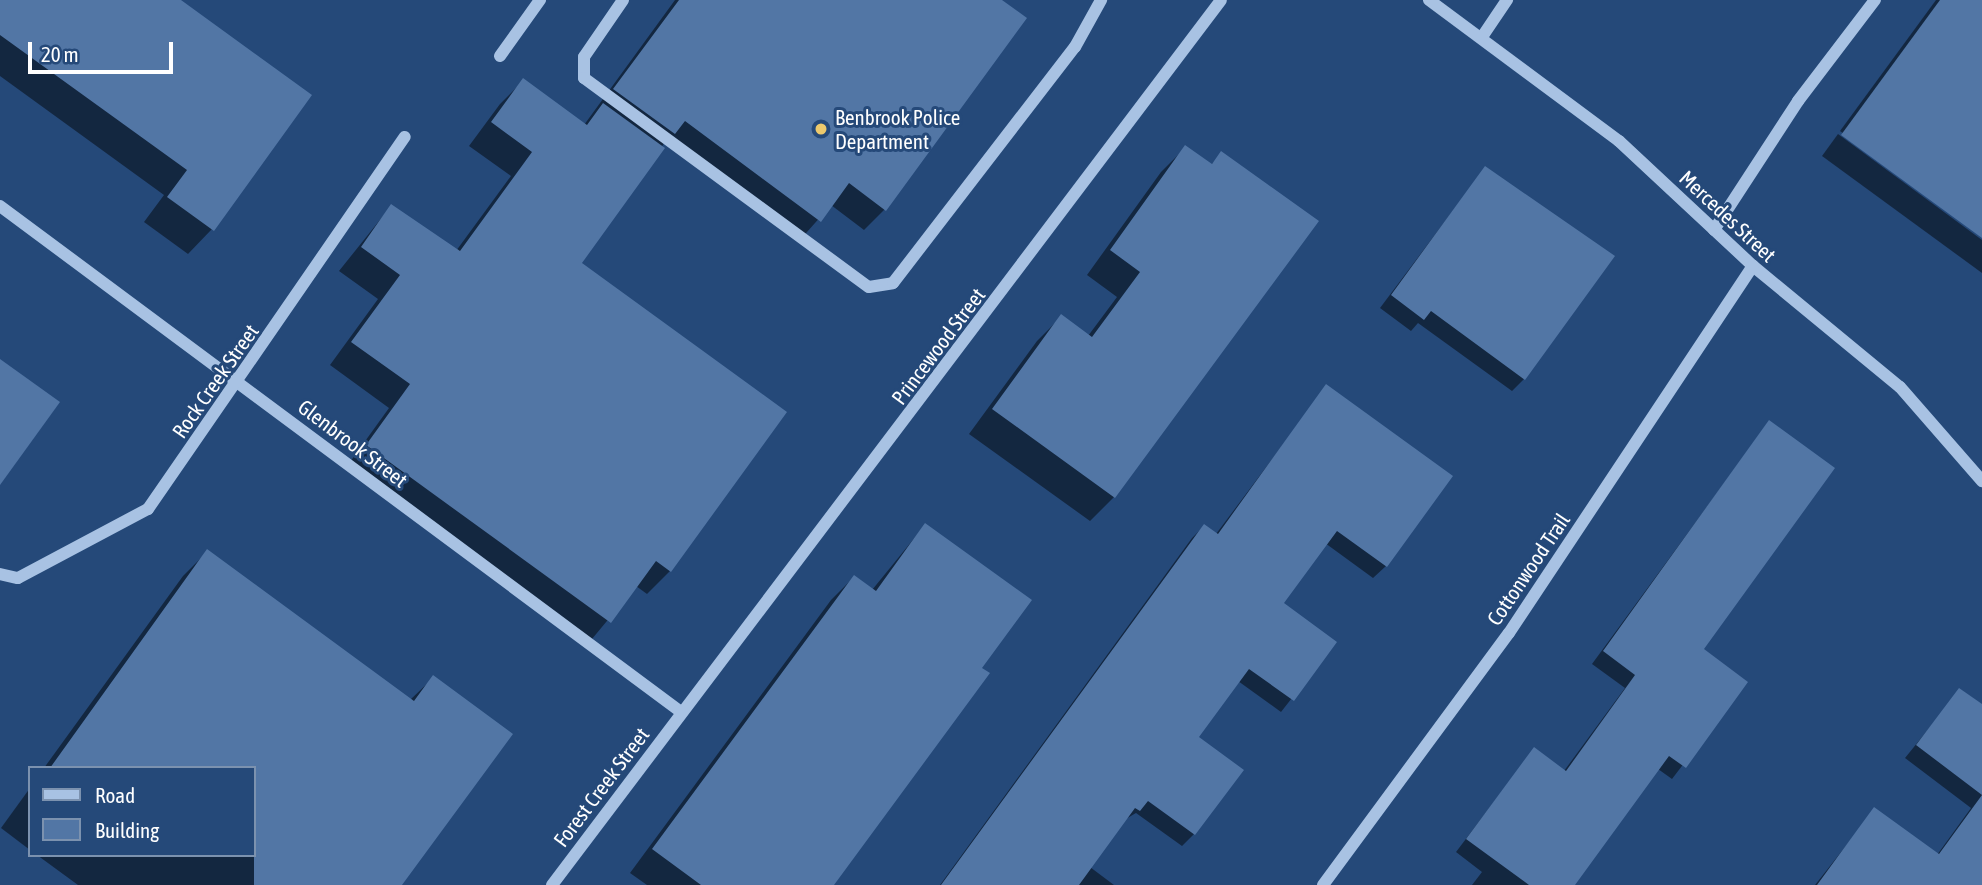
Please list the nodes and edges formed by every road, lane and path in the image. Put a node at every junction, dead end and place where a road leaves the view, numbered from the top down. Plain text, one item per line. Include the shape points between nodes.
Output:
1 (540, 0) edge
2 (623, 0) edge
3 (1101, 0) edge
4 (1221, 0) edge
5 (1429, 0) edge
6 (1507, 0) edge
7 (1875, 0) edge
8 (1482, 37) junction
9 (500, 56) dead end
10 (405, 137) dead end
11 (0, 206) edge
12 (1714, 230) junction
13 (1753, 266) junction
14 (239, 382) junction
15 (1982, 481) edge
16 (0, 574) edge
17 (681, 712) junction
18 (552, 885) edge
19 (1323, 885) edge

1 - 9 street
2 - 3 street via 584,57 584,78 869,287 892,283 1074,47
4 - 17 street, Princewood Street via 844,504
5 - 8 street, Mercedes Street
6 - 8 street
7 - 12 street via 1798,101
8 - 12 street, Mercedes Street via 1619,141
10 - 14 street, Rock Creek Street
11 - 14 street, Glenbrook Street
12 - 13 street, Mercedes Street
13 - 15 street, Mercedes Street via 1900,387
13 - 19 street, Cottonwood Trail via 1510,633
14 - 16 street, Rock Creek Street via 148,509 18,578
14 - 17 street, Glenbrook Street
17 - 18 street, Forest Creek Street

